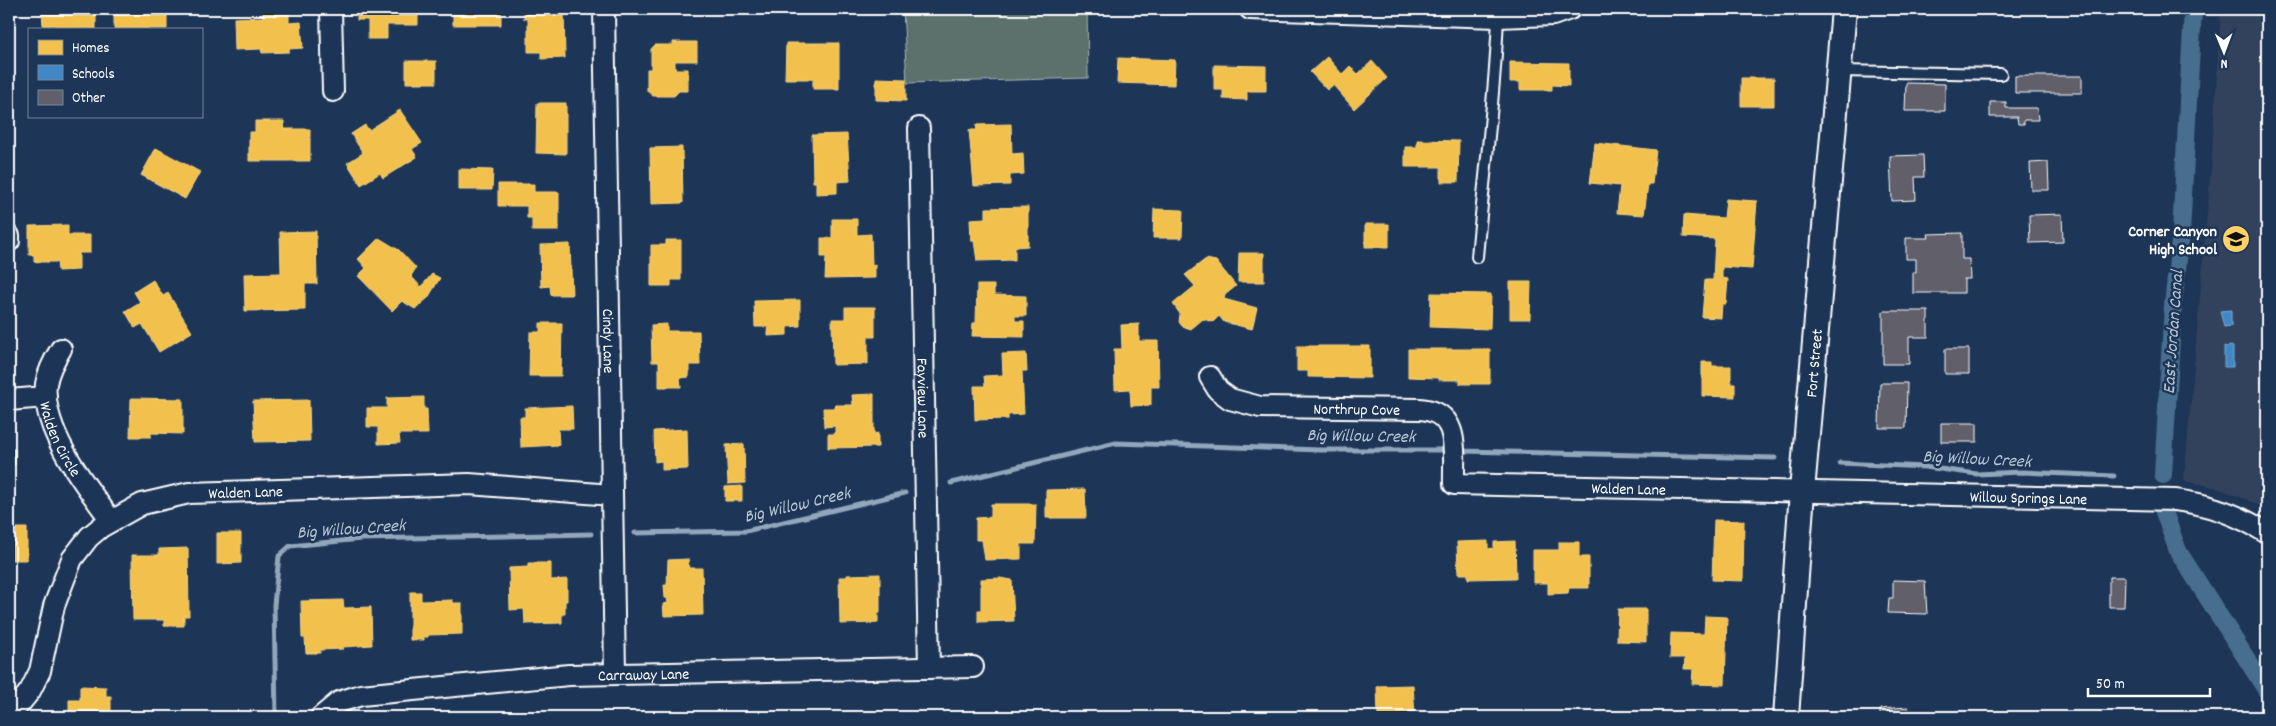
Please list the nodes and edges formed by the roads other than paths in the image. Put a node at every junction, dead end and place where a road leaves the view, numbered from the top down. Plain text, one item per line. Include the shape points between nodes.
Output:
1 (331, 9) edge
2 (604, 9) edge
3 (1250, 9) edge
4 (1570, 9) edge
5 (1844, 9) edge
6 (1498, 17) junction
7 (1838, 71) junction
8 (2002, 74) dead end
9 (333, 91) dead end
10 (919, 128) dead end
11 (9, 236) edge
12 (9, 241) edge
13 (1477, 257) dead end
14 (61, 349) dead end
15 (1210, 377) dead end
16 (46, 396) junction
17 (9, 400) edge
18 (1454, 478) joint
19 (1802, 491) junction
20 (612, 495) junction
21 (110, 520) junction
22 (2262, 528) edge
23 (973, 667) dead end
24 (929, 668) junction
25 (615, 673) junction
26 (9, 717) edge
27 (322, 717) edge
28 (1786, 717) edge

1 - 9 street
2 - 20 street, Cindy Lane
3 - 6 street
4 - 6 street via 1553,15
5 - 7 street, Fort Street
6 - 13 lane via 1493,118 1485,159
7 - 8 lane
7 - 19 street, Fort Street
10 - 24 street, Fayview Lane
11 - 12 street
14 - 16 street, Walden Circle via 49,373
15 - 18 street, Northrup Cove via 1218,390 1230,399 1260,407 1428,410 1449,423 1453,437
16 - 17 street
16 - 21 street, Walden Circle via 53,427 62,447
18 - 19 street, Walden Lane
19 - 22 street, Willow Springs Lane via 2174,500 2215,508
19 - 28 street, Fort Street
20 - 21 street, Walden Lane via 469,484 204,492 158,499
20 - 25 street, Cindy Lane
21 - 26 street, Walden Lane via 84,543 66,571 54,606 40,671 30,691
23 - 24 street, Carraway Lane
24 - 25 street, Carraway Lane
25 - 27 street, Carraway Lane via 361,695 339,702

